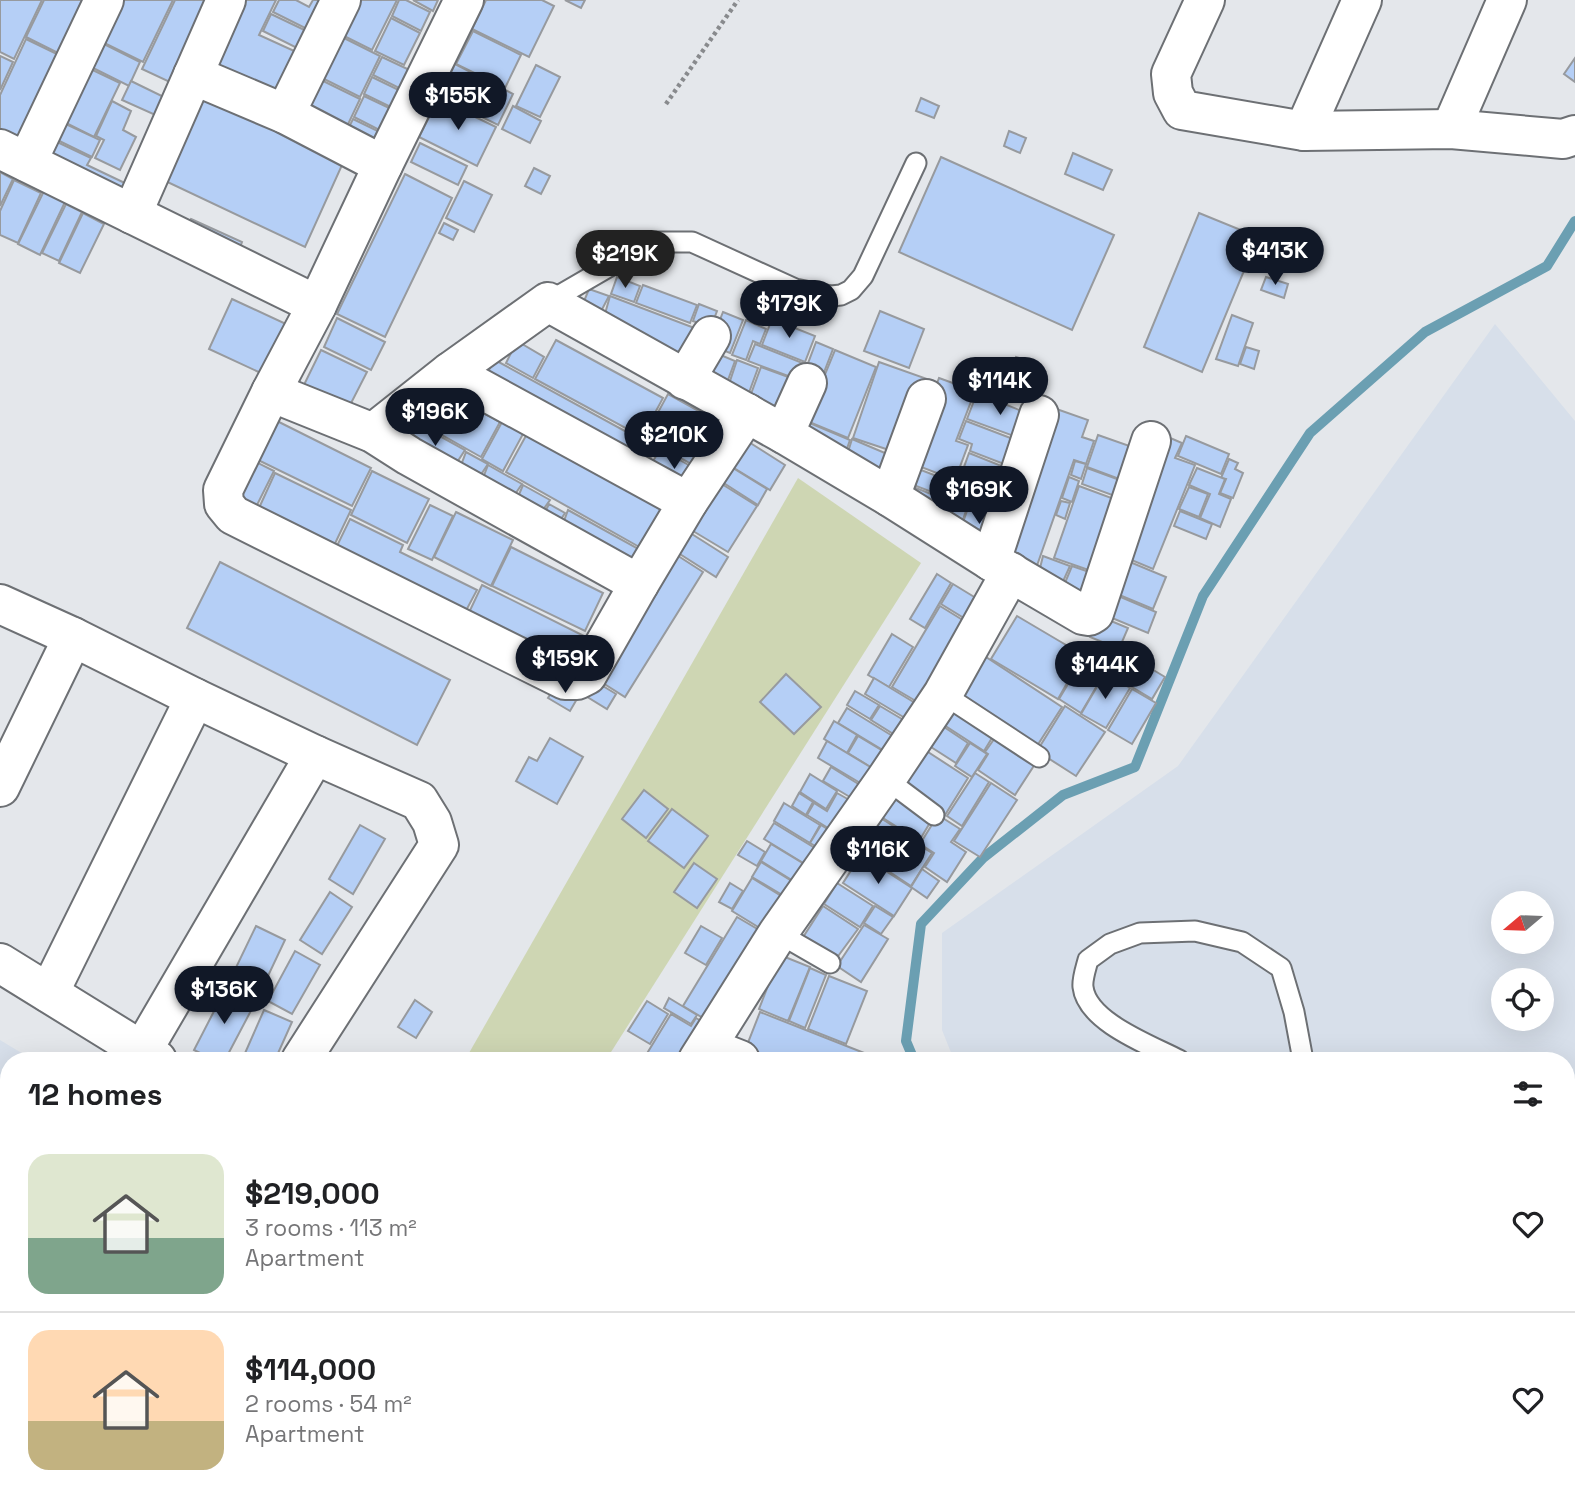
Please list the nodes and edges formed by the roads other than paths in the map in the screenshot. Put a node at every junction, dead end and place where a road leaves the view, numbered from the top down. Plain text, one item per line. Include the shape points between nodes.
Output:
1 (104, 0) edge
2 (226, 0) edge
3 (341, 0) edge
4 (464, 0) edge
5 (1205, 0) edge
6 (1363, 0) edge
7 (1507, 0) edge
8 (193, 75) junction
9 (285, 114) junction
10 (1451, 129) junction
11 (1304, 131) junction
12 (1575, 135) edge
13 (14, 156) edge
14 (916, 163) dead end
15 (383, 165) junction
16 (132, 214) junction
17 (548, 302) junction
18 (317, 305) junction
19 (711, 335) dead end
20 (450, 372) junction
21 (685, 380) junction
22 (807, 383) dead end
23 (271, 392) junction
24 (926, 399) dead end
25 (747, 413) junction
26 (1040, 415) dead end
27 (373, 433) junction
28 (784, 434) junction
29 (1151, 441) dead end
30 (890, 497) junction
31 (688, 502) junction
32 (1001, 567) junction
33 (639, 584) junction
34 (0, 604) edge
35 (73, 637) junction
36 (943, 694) junction
37 (194, 698) junction
38 (315, 755) junction
39 (1039, 757) dead end
40 (886, 779) junction
41 (0, 787) edge
42 (934, 815) dead end
43 (778, 933) junction
44 (0, 963) edge
45 (830, 963) dead end
46 (49, 993) junction
47 (143, 1052) edge
48 (151, 1052) edge
49 (306, 1052) edge
50 (717, 1052) edge
51 (1164, 1052) edge
52 (1302, 1052) edge

1 - 13 street
2 - 8 street
3 - 9 street
4 - 15 street
5 - 11 street via 1171,74 1173,93 1182,110
6 - 11 street
7 - 10 street
8 - 9 street
8 - 16 street
9 - 15 street
10 - 11 street
10 - 12 street via 1563,139
13 - 16 street
14 - 17 lane via 863,276 841,295 795,289 692,242 658,242
15 - 18 street
16 - 18 street
17 - 20 street
17 - 21 street
18 - 23 street
19 - 21 street
20 - 27 street
20 - 31 street
21 - 25 street
22 - 28 street
23 - 27 street
23 - 33 street via 223,490 224,504 233,514 565,680 587,675
24 - 30 street
25 - 28 street
25 - 31 street
26 - 32 street
27 - 33 street
28 - 30 street
29 - 32 street via 1094,613 1083,615
30 - 32 street
31 - 33 street
32 - 36 street
34 - 35 street
35 - 37 street
35 - 41 street
36 - 39 lane
36 - 40 street
37 - 38 street
37 - 46 street
38 - 48 street
38 - 49 street via 419,801 439,845
40 - 42 lane
40 - 43 street
43 - 45 lane
43 - 50 street
44 - 46 street
46 - 47 street
51 - 52 lane via 1108,1023 1089,1006 1082,985 1088,960 1111,944 1140,933 1195,931 1242,942 1281,968

